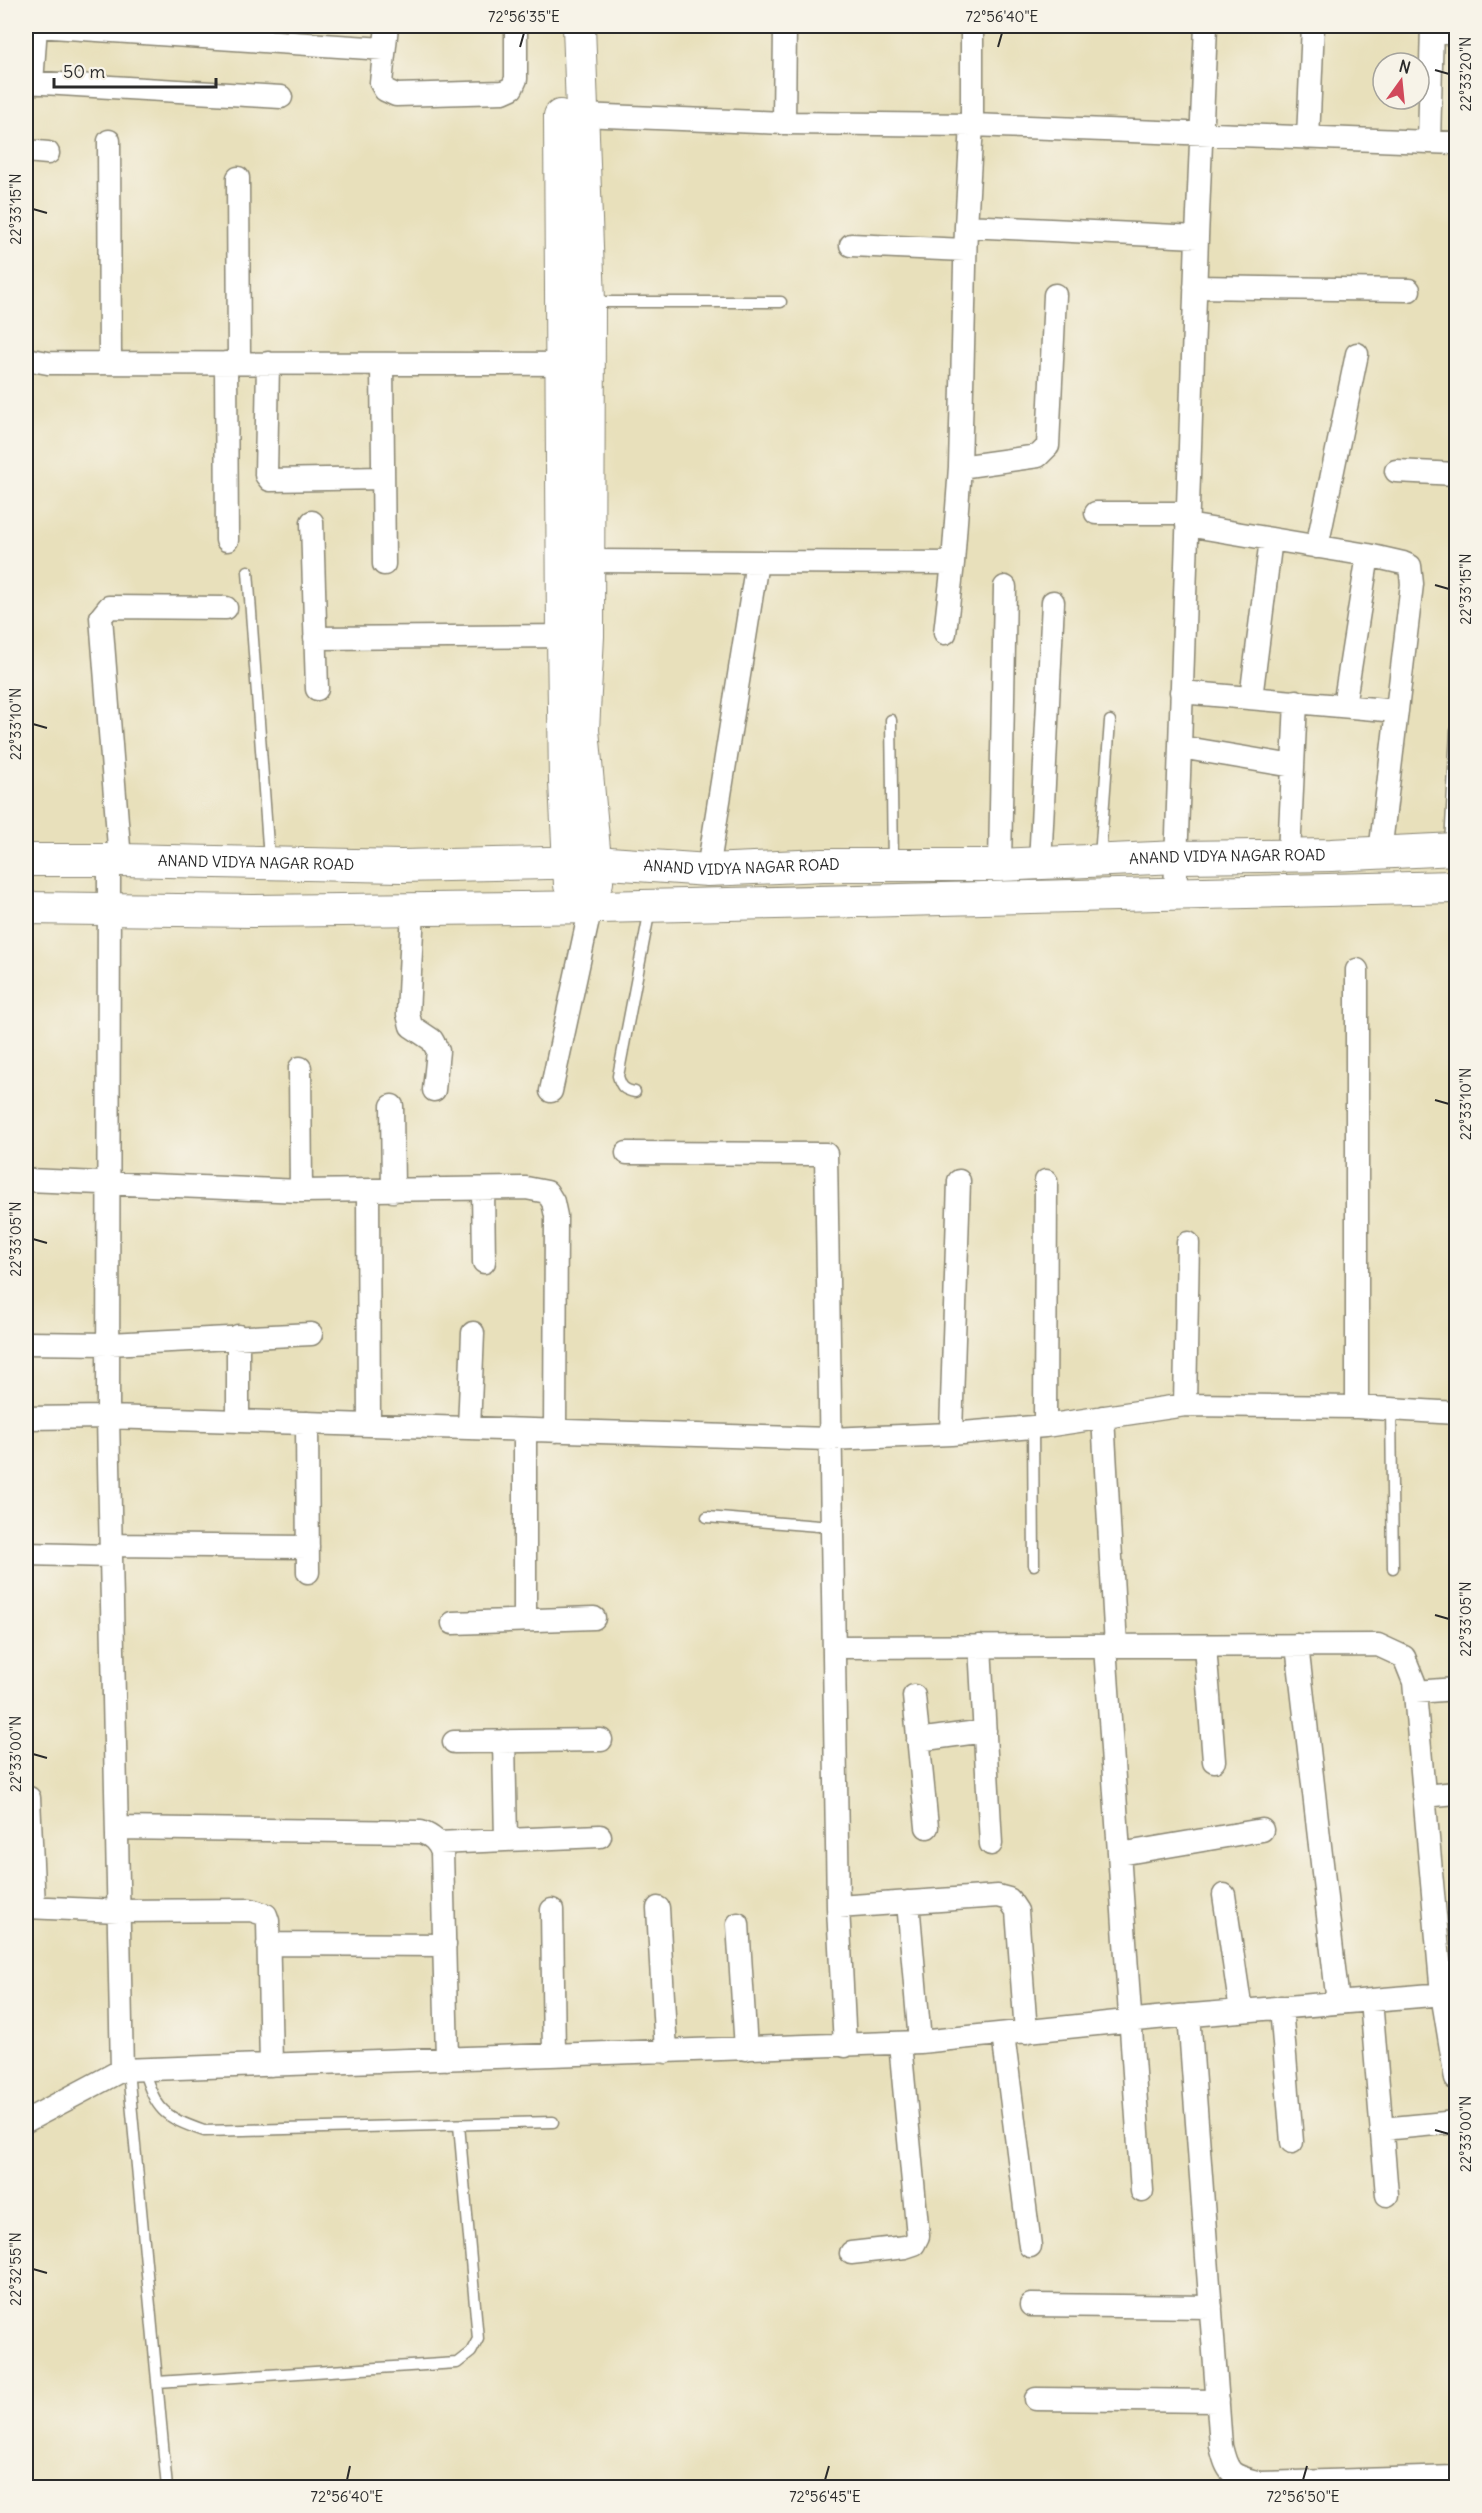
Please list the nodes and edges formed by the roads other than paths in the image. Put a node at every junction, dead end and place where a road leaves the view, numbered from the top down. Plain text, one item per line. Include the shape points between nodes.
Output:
1 (37, 26) edge
2 (387, 26) edge
3 (516, 26) edge
4 (559, 26) edge
5 (579, 26) edge
6 (785, 26) edge
7 (972, 26) edge
8 (1206, 26) edge
9 (1312, 26) edge
10 (1432, 28) edge
11 (242, 32) edge
12 (1456, 34) edge
13 (384, 49) junction
14 (28, 83) edge
15 (281, 97) dead end
16 (580, 115) junction
17 (784, 123) junction
18 (972, 125) junction
19 (1200, 135) junction
20 (1308, 138) junction
21 (109, 141) dead end
22 (1429, 142) junction
23 (1456, 143) edge
24 (26, 151) edge
25 (48, 153) dead end
26 (238, 178) dead end
27 (966, 226) junction
28 (1197, 237) junction
29 (851, 244) dead end
30 (966, 250) junction
31 (1195, 287) junction
32 (1409, 290) dead end
33 (1055, 295) dead end
34 (589, 302) junction
35 (781, 302) dead end
36 (1358, 354) dead end
37 (26, 359) edge
38 (110, 363) junction
39 (233, 363) junction
40 (268, 363) junction
41 (382, 364) junction
42 (576, 364) junction
43 (960, 466) junction
44 (1396, 471) dead end
45 (1456, 474) edge
46 (384, 478) junction
47 (1096, 513) dead end
48 (1187, 519) junction
49 (312, 522) dead end
50 (1271, 539) junction
51 (227, 540) dead end
52 (1317, 547) junction
53 (1368, 555) junction
54 (588, 561) junction
55 (757, 562) junction
56 (953, 563) junction
57 (384, 564) dead end
58 (248, 571) dead end
59 (1005, 587) dead end
60 (1053, 602) dead end
61 (226, 608) dead end
62 (945, 633) dead end
63 (575, 636) junction
64 (315, 638) junction
65 (316, 689) dead end
66 (1181, 692) junction
67 (1251, 698) junction
68 (1296, 702) junction
69 (1344, 706) junction
70 (1397, 711) junction
71 (891, 720) dead end
72 (1110, 721) dead end
73 (1456, 731) edge
74 (1180, 747) junction
75 (1293, 766) junction
76 (1453, 849) edge
77 (1380, 853) junction
78 (1289, 855) junction
79 (1178, 857) junction
80 (26, 860) edge
81 (115, 860) junction
82 (1100, 861) junction
83 (270, 862) junction
84 (583, 863) junction
85 (1040, 864) junction
86 (893, 865) junction
87 (1000, 865) junction
88 (708, 870) junction
89 (1456, 887) edge
90 (1175, 895) junction
91 (650, 906) junction
92 (587, 907) junction
93 (26, 908) edge
94 (413, 909) junction
95 (109, 911) junction
96 (1357, 970) dead end
97 (300, 1068) dead end
98 (434, 1090) dead end
99 (551, 1091) dead end
100 (635, 1092) dead end
101 (392, 1106) dead end
102 (627, 1153) dead end
103 (26, 1180) edge
104 (959, 1181) dead end
105 (1046, 1181) dead end
106 (109, 1182) junction
107 (483, 1189) junction
108 (301, 1191) junction
109 (368, 1191) junction
110 (393, 1191) junction
111 (1188, 1243) dead end
112 (484, 1262) dead end
113 (473, 1333) dead end
114 (311, 1334) dead end
115 (238, 1336) junction
116 (26, 1343) edge
117 (109, 1344) junction
118 (1185, 1405) junction
119 (1357, 1407) junction
120 (1391, 1409) junction
121 (1456, 1413) edge
122 (108, 1417) junction
123 (1103, 1417) junction
124 (26, 1418) edge
125 (238, 1421) junction
126 (307, 1423) junction
127 (369, 1425) junction
128 (1039, 1427) junction
129 (469, 1428) junction
130 (525, 1430) junction
131 (555, 1431) junction
132 (951, 1434) junction
133 (830, 1439) junction
134 (707, 1517) dead end
135 (831, 1527) junction
136 (308, 1547) junction
137 (111, 1551) junction
138 (26, 1554) edge
139 (1034, 1564) dead end
140 (1393, 1568) dead end
141 (308, 1572) dead end
142 (594, 1618) dead end
143 (525, 1620) junction
144 (453, 1623) dead end
145 (1297, 1645) junction
146 (980, 1646) junction
147 (1110, 1646) junction
148 (1205, 1646) junction
149 (834, 1647) junction
150 (1456, 1689) edge
151 (1415, 1692) junction
152 (914, 1696) dead end
153 (985, 1731) junction
154 (601, 1740) dead end
155 (918, 1740) junction
156 (504, 1741) junction
157 (454, 1742) dead end
158 (1214, 1761) dead end
159 (1456, 1793) edge
160 (1424, 1796) junction
161 (29, 1798) dead end
162 (927, 1827) dead end
163 (117, 1828) junction
164 (1262, 1830) dead end
165 (600, 1836) dead end
166 (506, 1840) junction
167 (438, 1843) junction
168 (991, 1844) dead end
169 (1120, 1854) junction
170 (1224, 1895) dead end
171 (908, 1902) junction
172 (838, 1906) junction
173 (30, 1907) edge
174 (658, 1908) dead end
175 (552, 1910) dead end
176 (119, 1911) junction
177 (738, 1924) dead end
178 (268, 1944) junction
179 (445, 1945) junction
180 (1449, 1994) edge
181 (1371, 2000) junction
182 (1338, 2003) junction
183 (1281, 2007) junction
184 (1241, 2011) junction
185 (1189, 2015) junction
186 (1132, 2021) junction
187 (1026, 2032) junction
188 (1003, 2034) junction
189 (910, 2043) junction
190 (845, 2046) junction
191 (746, 2049) junction
192 (666, 2052) junction
193 (554, 2055) junction
194 (447, 2059) junction
195 (271, 2065) junction
196 (131, 2069) junction
197 (1456, 2079) edge
198 (26, 2121) edge
199 (553, 2122) dead end
200 (1456, 2122) edge
201 (459, 2125) junction
202 (1382, 2129) junction
203 (1292, 2142) dead end
204 (1142, 2191) dead end
205 (1388, 2195) dead end
206 (1030, 2246) dead end
207 (851, 2253) dead end
208 (1031, 2305) dead end
209 (1211, 2307) junction
210 (157, 2382) junction
211 (1036, 2399) dead end
212 (1218, 2401) junction
213 (1456, 2477) edge
214 (1300, 2485) edge
215 (167, 2487) edge

1 - 11 street
1 - 14 street
2 - 13 street
3 - 13 street via 516,79 512,88 503,92 396,96 381,83
4 - 42 main road
5 - 16 main road
6 - 17 street
7 - 18 street
8 - 19 street
9 - 20 street
10 - 12 street
10 - 22 street
11 - 13 street
14 - 15 street
16 - 17 street
16 - 34 main road
17 - 18 street
18 - 19 street
18 - 27 street
19 - 20 street
19 - 28 street
20 - 22 street
21 - 38 street
22 - 23 street
24 - 25 street
26 - 39 street
27 - 28 street
27 - 30 street
28 - 31 street
29 - 30 street
30 - 43 street
31 - 32 street
31 - 48 street
33 - 43 street via 1048,446 1038,456
34 - 35 lane
34 - 42 main road
36 - 52 street
37 - 38 street
38 - 39 street
39 - 40 street
39 - 51 street
40 - 41 street
40 - 46 street via 266,475 270,480
41 - 42 street
41 - 46 street
42 - 54 main road
42 - 63 main road
43 - 56 street
44 - 45 street
46 - 57 street
47 - 48 street
48 - 50 street
48 - 66 street
49 - 64 street
50 - 52 street
50 - 67 street
52 - 53 street
53 - 69 street
53 - 70 street via 1403,562 1413,574
54 - 55 street
54 - 63 main road
55 - 56 street
55 - 88 street
56 - 62 street
58 - 83 lane
59 - 87 street
60 - 85 street
61 - 81 street via 108,607 100,617
63 - 64 street
63 - 84 main road via 583,730
64 - 65 street
66 - 67 street
66 - 74 street
67 - 68 street
68 - 69 street
68 - 75 street
69 - 70 street
70 - 77 street
71 - 86 lane
72 - 82 lane
73 - 76 lane
74 - 75 street
74 - 79 street
75 - 78 street
76 - 77 main road, ANAND VIDYA NAGAR ROAD
77 - 78 main road, ANAND VIDYA NAGAR ROAD
78 - 79 main road, ANAND VIDYA NAGAR ROAD
79 - 82 main road, ANAND VIDYA NAGAR ROAD
79 - 90 street
80 - 81 main road, ANAND VIDYA NAGAR ROAD
81 - 83 main road, ANAND VIDYA NAGAR ROAD
81 - 95 street
82 - 85 main road, ANAND VIDYA NAGAR ROAD
83 - 84 main road, ANAND VIDYA NAGAR ROAD via 401,866
84 - 88 main road, ANAND VIDYA NAGAR ROAD
84 - 92 main road
85 - 87 main road, ANAND VIDYA NAGAR ROAD
86 - 87 main road, ANAND VIDYA NAGAR ROAD
86 - 88 main road, ANAND VIDYA NAGAR ROAD
89 - 90 main road
90 - 91 main road
91 - 92 main road
91 - 100 lane via 618,1076 625,1090
92 - 94 main road
92 - 99 street
93 - 95 main road
94 - 95 main road
94 - 98 street via 408,1014 411,1026 432,1040 438,1051
95 - 106 street
96 - 119 street
97 - 108 street
101 - 110 street
102 - 133 street via 826,1154
103 - 106 street
104 - 132 street
105 - 128 street
106 - 108 street
106 - 117 street
107 - 110 street
107 - 112 street
107 - 131 street via 537,1189 547,1192 553,1202
108 - 109 street
109 - 110 street
109 - 127 street
111 - 118 street
113 - 129 street
114 - 115 street
115 - 117 street
115 - 125 street
116 - 117 street
117 - 122 street
118 - 119 street
118 - 123 street
119 - 120 street
120 - 121 street
120 - 140 lane
122 - 124 street
122 - 125 street
122 - 137 street
123 - 128 street
123 - 147 street
125 - 126 street
126 - 127 street
126 - 136 street
127 - 129 street
128 - 132 street
128 - 139 lane
129 - 130 street
130 - 131 street
130 - 143 street
131 - 133 street
132 - 133 street
133 - 135 street
134 - 135 lane
135 - 149 street
136 - 137 street
136 - 141 street
137 - 138 street
137 - 163 street
142 - 143 street
143 - 144 street
145 - 148 street
145 - 151 street via 1378,1645 1404,1657
145 - 182 street
146 - 147 street
146 - 149 street
146 - 153 street
147 - 148 street
147 - 169 street
148 - 158 street
149 - 172 street
150 - 151 street
151 - 160 street
152 - 155 street
153 - 155 street
153 - 168 street
154 - 156 street
155 - 162 street
156 - 157 street
156 - 166 street
159 - 160 street
160 - 180 street
161 - 173 street
163 - 167 street via 421,1832
163 - 176 street
164 - 169 street
165 - 166 street
166 - 167 street
167 - 179 street via 442,1852
169 - 186 street
170 - 184 street
171 - 172 street
171 - 187 street via 998,1896 1009,1899 1017,1911
171 - 189 street
172 - 190 street
173 - 176 street
174 - 192 street
175 - 193 street
176 - 178 street via 251,1910 266,1916
176 - 196 street
177 - 191 street
178 - 179 street
178 - 195 street
179 - 194 street
180 - 181 street
180 - 197 street
181 - 182 street
181 - 202 street
182 - 183 street
183 - 184 street
183 - 203 street
184 - 185 street
185 - 186 street
185 - 209 street
186 - 187 street
186 - 204 street
187 - 188 street
188 - 189 street
188 - 206 street
189 - 190 street
189 - 207 street via 918,2236 914,2244 905,2247
190 - 191 street
191 - 192 street
192 - 193 street
193 - 194 street
194 - 195 street
195 - 196 street
196 - 198 street
196 - 201 lane via 164,2112 204,2131
196 - 210 lane
199 - 201 lane
200 - 202 street
201 - 210 lane via 478,2339 471,2352 457,2363
202 - 205 street
208 - 209 street
209 - 212 street
210 - 215 lane
211 - 212 street
212 - 214 street via 1226,2467 1237,2476 1260,2483
213 - 214 street

